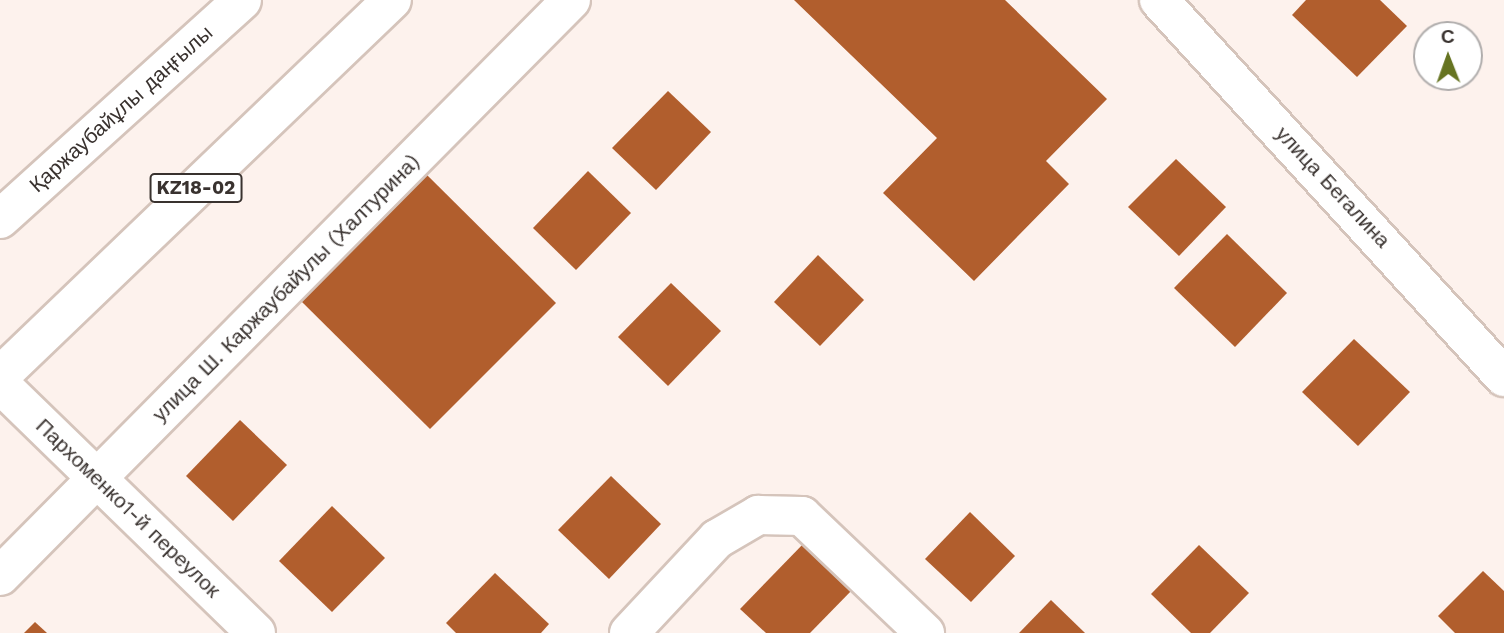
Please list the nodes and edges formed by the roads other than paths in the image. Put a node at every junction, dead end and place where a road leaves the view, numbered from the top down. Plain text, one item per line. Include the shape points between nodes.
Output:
1 (242, 0) edge
2 (392, 0) edge
3 (571, 0) edge
4 (1179, 7) edge
5 (0, 219) edge
6 (0, 376) edge
7 (1504, 377) edge
8 (0, 384) edge
9 (97, 478) junction
10 (0, 576) edge
11 (256, 633) edge
12 (629, 633) edge
13 (925, 633) edge

1 - 5 main road, Қаржаубайұлы даңғылы
2 - 6 main road, KZ18-02
3 - 9 main road, улица Ш. Каржаубайулы (Халтурина)
4 - 7 main road, улица Бегалина
8 - 9 main road, Пархоменко1-й переулок
9 - 10 main road, улица Ш. Каржаубайулы (Халтурина)
9 - 11 main road, Пархоменко1-й переулок
12 - 13 main road via 717,539 758,515 803,516

